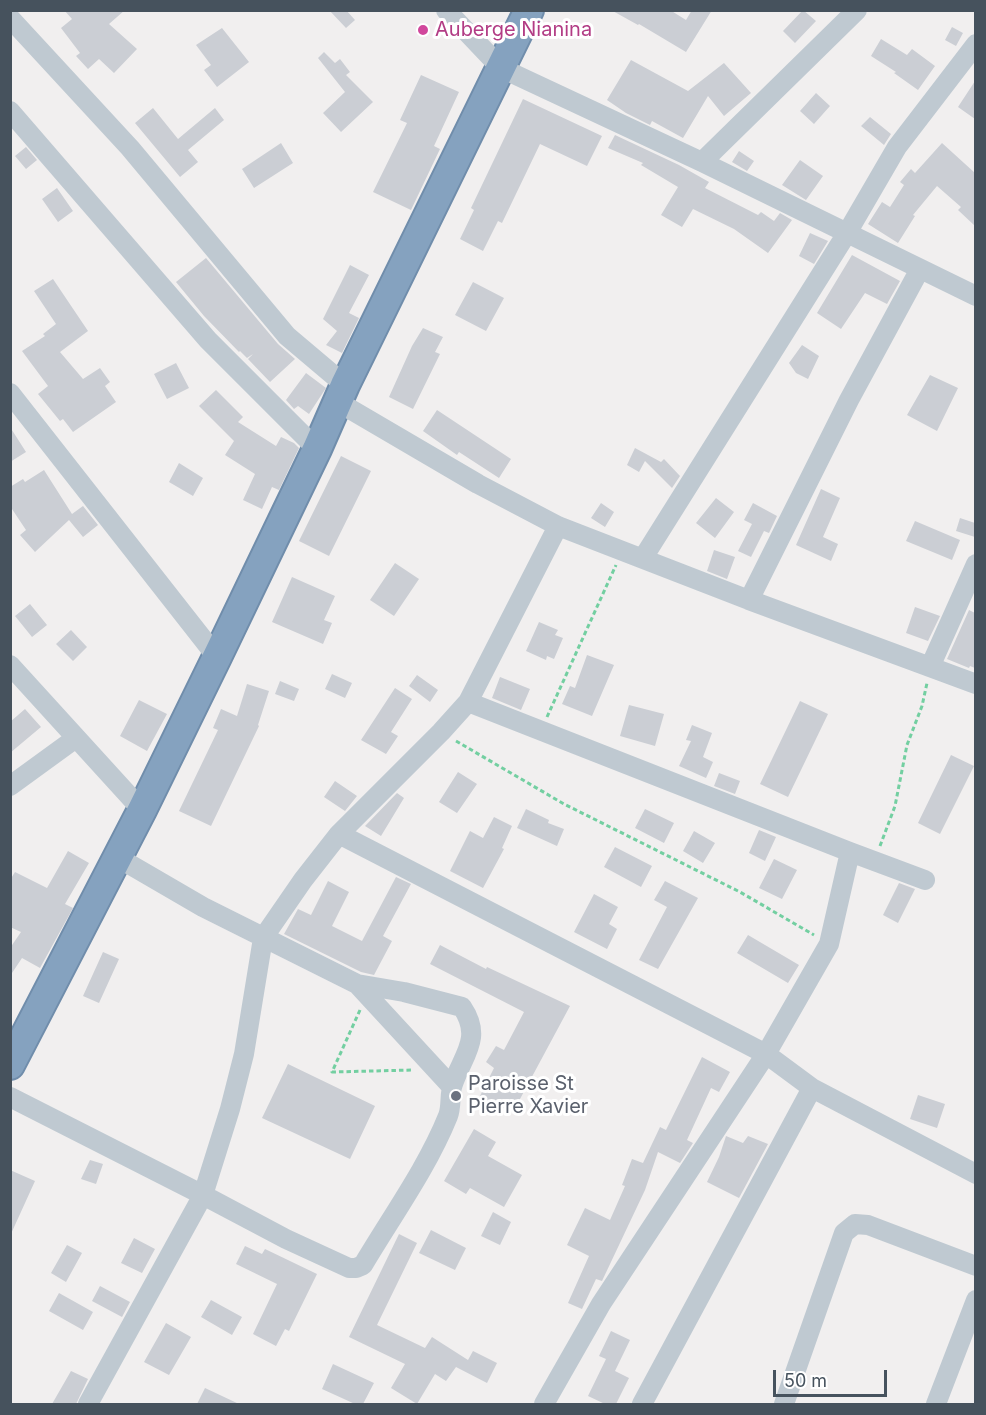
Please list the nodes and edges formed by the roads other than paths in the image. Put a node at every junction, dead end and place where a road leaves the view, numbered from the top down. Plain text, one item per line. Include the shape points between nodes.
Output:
1 (446, 10) edge
2 (529, 10) edge
3 (857, 10) edge
4 (10, 18) edge
5 (975, 44) edge
6 (501, 68) junction
7 (10, 111) edge
8 (702, 162) junction
9 (847, 233) junction
10 (920, 269) junction
11 (975, 296) edge
12 (10, 393) edge
13 (342, 393) junction
14 (317, 448) junction
15 (558, 526) junction
16 (643, 558) junction
17 (975, 564) edge
18 (749, 600) junction
19 (217, 657) junction
20 (10, 665) edge
21 (930, 667) junction
22 (975, 684) edge
23 (468, 702) junction
24 (76, 738) junction
25 (10, 786) edge
26 (142, 810) junction
27 (339, 834) junction
28 (850, 852) junction
29 (117, 857) junction
30 (925, 880) dead end
31 (263, 938) junction
32 (362, 990) junction
33 (766, 1054) junction
34 (10, 1065) edge
35 (452, 1087) junction
36 (812, 1088) junction
37 (10, 1097) edge
38 (975, 1174) edge
39 (204, 1195) junction
40 (975, 1266) edge
41 (975, 1300) edge
42 (88, 1404) edge
43 (544, 1404) edge
44 (642, 1404) edge
45 (784, 1404) edge
46 (936, 1404) edge

1 - 6 street
2 - 6 highway
3 - 8 street
4 - 13 street via 130,148 287,336
5 - 9 street via 897,147
6 - 8 street
6 - 13 highway
7 - 14 street via 208,340
8 - 9 street
9 - 10 street
9 - 16 street
10 - 11 street
10 - 18 street
12 - 19 street
13 - 14 highway
13 - 15 street via 478,484
14 - 19 highway
15 - 16 street
15 - 23 street
16 - 18 street
17 - 21 street
18 - 21 street
19 - 26 highway
20 - 24 street
21 - 22 street
23 - 27 street
23 - 28 street
24 - 25 street
24 - 26 street
26 - 29 highway
27 - 31 street
27 - 33 street
28 - 30 street
28 - 33 street via 829,944
29 - 31 street
29 - 34 highway
31 - 32 street
31 - 39 street via 244,1054
32 - 35 street
32 - 35 street via 404,992 462,1007 472,1029
33 - 36 street
33 - 43 street via 601,1304
35 - 39 street via 448,1116 424,1164 363,1265 349,1268
36 - 38 street
36 - 44 street
37 - 39 street
39 - 42 street
40 - 45 street via 868,1225 855,1224 844,1233
41 - 46 street

